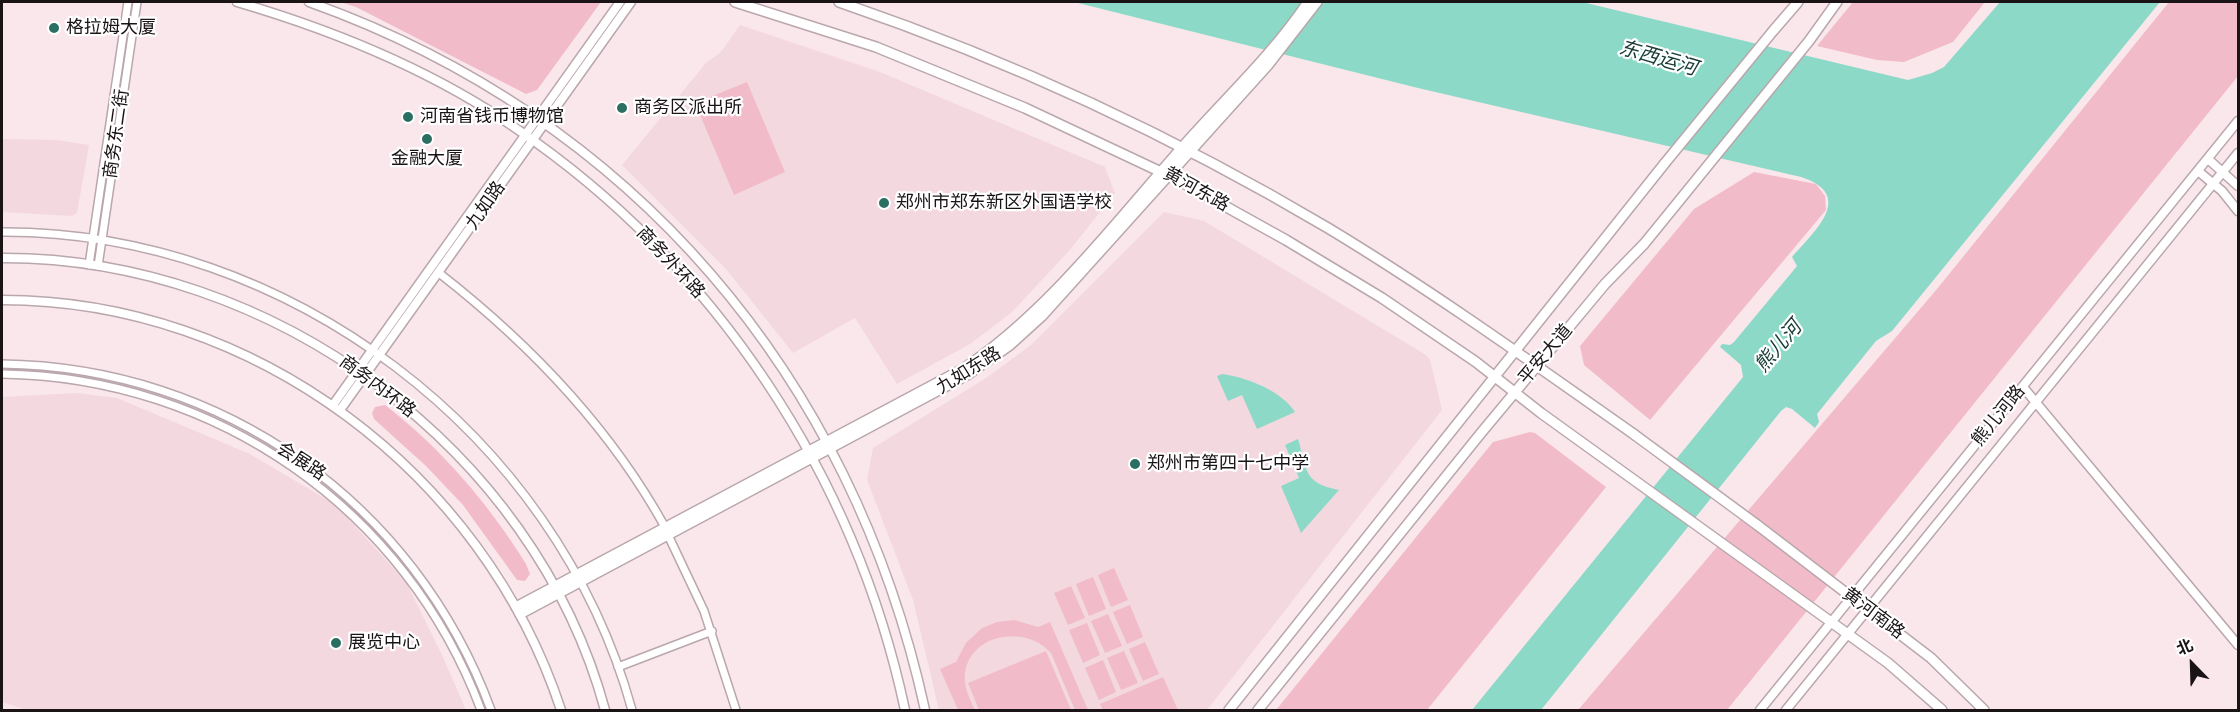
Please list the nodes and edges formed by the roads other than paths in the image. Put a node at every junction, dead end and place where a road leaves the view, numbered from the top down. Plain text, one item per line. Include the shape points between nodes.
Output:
1 (128, 2) edge
2 (137, 2) edge
3 (237, 2) edge
4 (309, 2) edge
5 (620, 2) edge
6 (631, 2) edge
7 (735, 2) edge
8 (839, 2) edge
9 (1308, 2) edge
10 (1317, 2) edge
11 (1798, 2) edge
12 (1837, 2) edge
13 (1262, 65) junction
14 (541, 120) junction
15 (2238, 121) edge
16 (529, 137) junction
17 (1185, 149) junction
18 (2238, 153) edge
19 (2208, 159) junction
20 (2198, 171) junction
21 (2224, 171) junction
22 (1164, 173) junction
23 (2213, 184) junction
24 (2238, 186) edge
25 (2238, 211) edge
26 (2, 232) edge
27 (93, 240) junction
28 (102, 241) junction
29 (2, 258) edge
30 (94, 265) junction
31 (439, 273) junction
32 (2, 300) edge
33 (1515, 351) junction
34 (376, 353) junction
35 (2, 364) edge
36 (1537, 366) junction
37 (361, 373) junction
38 (2, 374) edge
39 (1495, 376) junction
40 (2023, 387) junction
41 (1515, 393) junction
42 (2036, 402) junction
43 (336, 407) junction
44 (1635, 435) joint
45 (828, 445) junction
46 (811, 454) junction
47 (1613, 463) joint
48 (667, 531) junction
49 (578, 579) junction
50 (555, 591) junction
51 (1851, 597) junction
52 (1868, 609) junction
53 (518, 611) junction
54 (1832, 622) junction
55 (712, 631) junction
56 (1848, 634) junction
57 (2238, 645) edge
58 (618, 667) junction
59 (481, 711) edge
60 (491, 711) edge
61 (561, 711) edge
62 (605, 711) edge
63 (632, 711) edge
64 (736, 711) edge
65 (905, 711) edge
66 (925, 711) edge
67 (1229, 711) edge
68 (1258, 711) edge
69 (1760, 711) edge
70 (1786, 711) edge
71 (1942, 711) edge
72 (1984, 711) edge

1 - 27 street, 商务东二街
2 - 28 street, 商务东二街
3 - 16 street, 商务外环路 via 336,34 397,61
4 - 14 street, 商务外环路 via 440,58
5 - 14 street, 九如路
6 - 14 street, 九如路
7 - 22 main road, 黄河东路 via 922,64
8 - 17 main road, 黄河东路 via 1027,75
9 - 13 main road, 九如东路
10 - 13 main road, 九如东路
11 - 33 main road, 平安大道, bridge
12 - 36 main road, 平安大道 via 1644,244
13 - 17 main road, 九如东路
14 - 16 street, 九如路
14 - 45 street, 商务外环路 via 639,199 710,273 786,371
15 - 19 street, 熊儿河路
16 - 31 street, 九如路
16 - 34 street, 九如路
16 - 46 street, 商务外环路 via 624,215 694,287 758,368
17 - 22 main road, 九如东路
17 - 33 main road, 黄河东路 via 1338,235
18 - 21 street, 熊儿河路
19 - 20 street, 熊儿河路
19 - 21 street
20 - 23 street
20 - 40 street, 熊儿河路
21 - 23 street, 熊儿河路
21 - 24 street
22 - 39 main road, 黄河东路 via 1338,271
22 - 45 main road, 九如东路 via 1036,311 1005,339 963,369
23 - 25 street
23 - 42 street, 熊儿河路
26 - 27 street
27 - 28 street
27 - 30 street, 商务东二街
28 - 30 street, 商务东二街
28 - 34 street via 175,257 243,280 307,310
29 - 30 street, 商务内环路
30 - 37 street, 商务内环路 via 178,284 233,304 295,333
31 - 34 street, 九如路
31 - 48 street via 521,341 573,396 632,474
32 - 43 street via 80,306 166,325 236,351
33 - 36 main road, 黄河东路
33 - 39 main road, 平安大道
34 - 37 street, 九如路
34 - 49 street via 437,400 491,454 536,510
35 - 60 street, 会展路 via 92,373 183,398 264,438 316,470 381,529 432,591 469,657
36 - 41 main road, 平安大道
36 - 44 main road, 黄河东路
37 - 43 street, 九如路
37 - 50 street, 商务内环路 via 420,420 472,471 515,524
38 - 59 street, 会展路 via 91,383 179,407 251,442 330,492 374,536 424,596
39 - 41 main road, 黄河东路
39 - 67 main road, 平安大道
40 - 42 street
40 - 51 street, 熊儿河路
41 - 47 main road, 黄河东路
41 - 68 main road, 平安大道
42 - 52 street, 熊儿河路
42 - 57 street
43 - 53 street via 393,452 441,499 480,548
44 - 51 main road, 黄河南路, bridge
45 - 46 main road, 九如东路
45 - 66 street, 商务外环路 via 886,572
46 - 48 main road, 九如东路
46 - 65 street, 商务外环路 via 867,579
47 - 54 main road, 黄河南路
48 - 49 main road, 九如东路
48 - 55 street
49 - 50 main road, 九如东路
49 - 58 street
50 - 53 main road, 九如东路
50 - 62 street, 商务内环路 via 592,670
51 - 52 main road, 黄河南路
51 - 54 street, 熊儿河路
52 - 56 street, 熊儿河路
52 - 72 main road, 黄河南路 via 1931,658
53 - 61 street
54 - 56 main road, 黄河南路
54 - 69 street, 熊儿河路
55 - 58 street
55 - 64 street
56 - 70 street, 熊儿河路
56 - 71 main road, 黄河南路 via 1911,681
58 - 63 street

